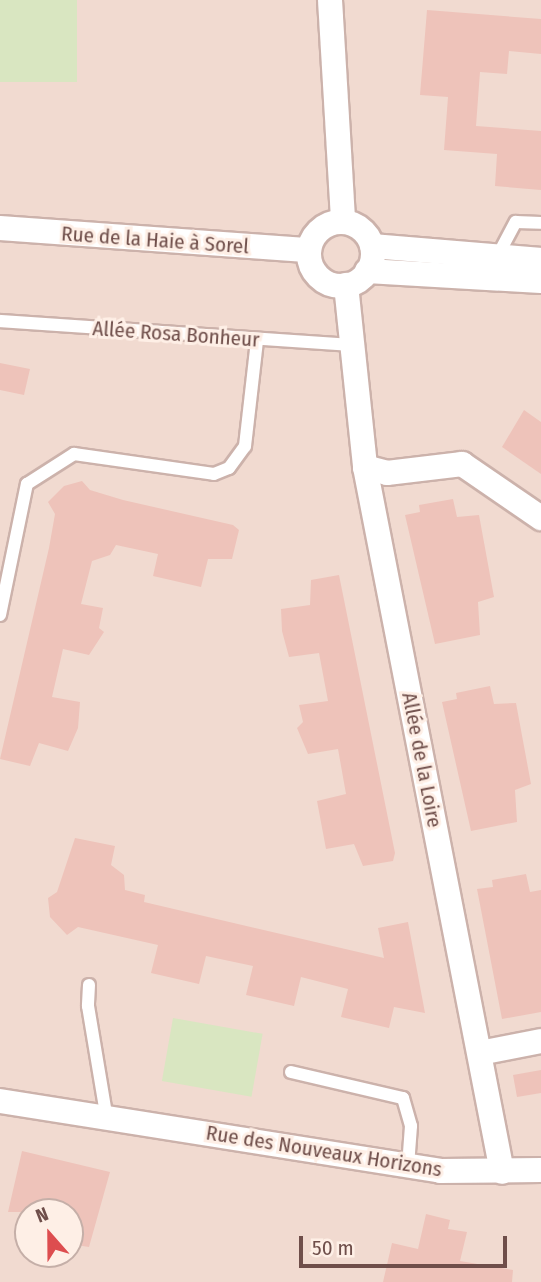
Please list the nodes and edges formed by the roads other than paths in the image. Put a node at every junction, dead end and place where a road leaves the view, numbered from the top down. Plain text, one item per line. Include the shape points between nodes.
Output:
1 (330, 0) edge
2 (343, 222) junction
3 (541, 223) edge
4 (0, 228) edge
5 (372, 246) junction
6 (309, 250) junction
7 (497, 257) junction
8 (541, 260) edge
9 (368, 271) junction
10 (541, 281) edge
11 (346, 285) junction
12 (0, 321) edge
13 (257, 340) junction
14 (353, 345) junction
15 (365, 467) junction
16 (541, 518) edge
17 (0, 615) edge
18 (89, 985) dead end
19 (541, 1041) edge
20 (480, 1053) junction
21 (291, 1072) dead end
22 (0, 1101) edge
23 (107, 1119) junction
24 (408, 1166) junction
25 (541, 1170) edge
26 (502, 1172) junction

1 - 2 street
2 - 5 street via 360,228
2 - 6 street via 322,228
3 - 7 lane via 516,222
4 - 6 street, Rue de la Haie à Sorel
5 - 7 street
5 - 9 street
6 - 11 street via 322,279
7 - 8 street
9 - 10 street
9 - 11 street
11 - 14 street, Allée de la Loire
12 - 13 lane, Allée Rosa Bonheur
13 - 14 lane, Allée Rosa Bonheur
13 - 17 lane via 245,446 229,468 214,474 74,454 27,484
14 - 15 street, Allée de la Loire
15 - 16 street via 387,473 463,464
15 - 20 street, Allée de la Loire
18 - 23 lane
19 - 20 street
20 - 26 street, Allée de la Loire
21 - 24 lane via 403,1098 411,1126
22 - 23 street, Rue des Nouveaux Horizons
23 - 24 street, Rue des Nouveaux Horizons
24 - 26 street, Rue des Nouveaux Horizons
25 - 26 street, Rue des Nouveaux Horizons

